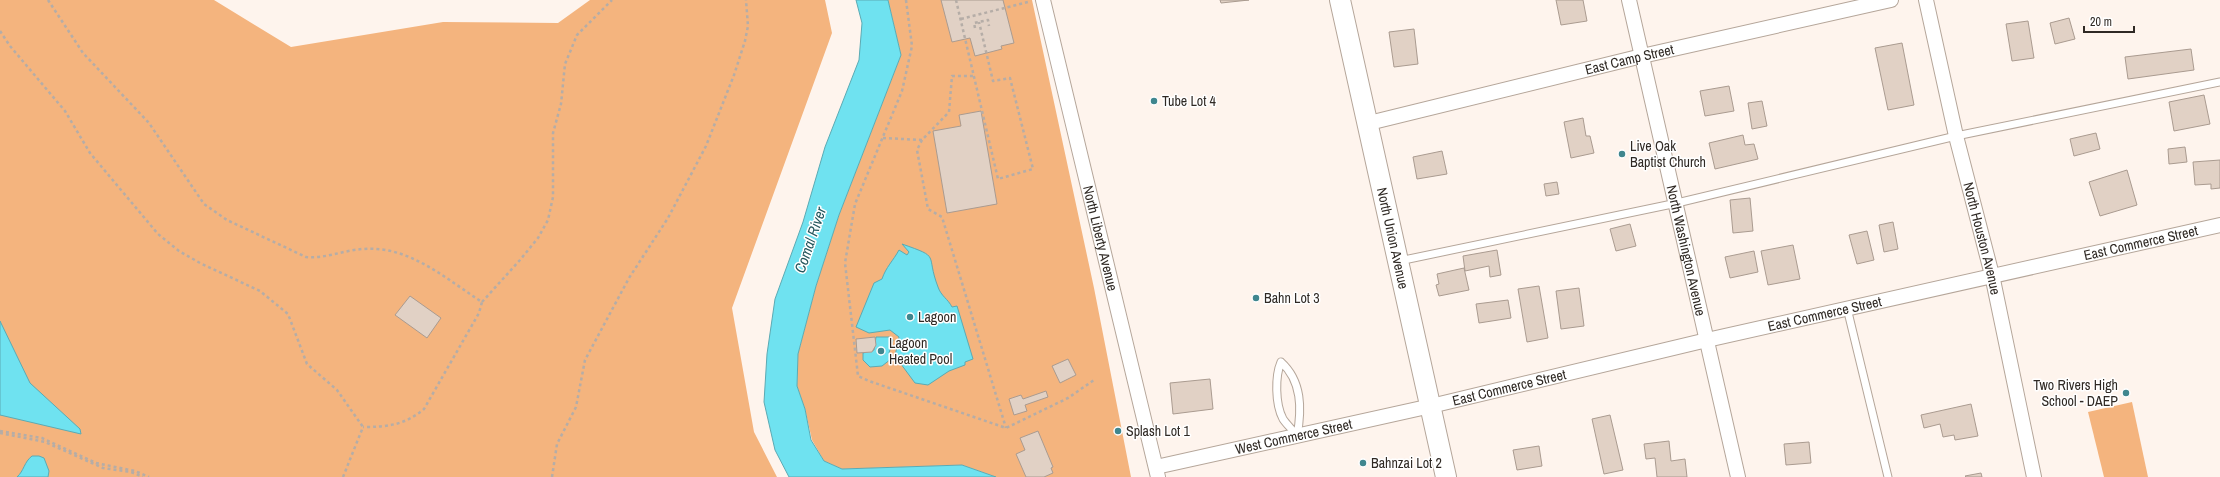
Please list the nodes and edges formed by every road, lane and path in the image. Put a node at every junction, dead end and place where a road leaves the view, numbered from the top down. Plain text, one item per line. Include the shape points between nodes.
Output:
1 (48, 0) edge
2 (612, 0) edge
3 (746, 0) edge
4 (906, 0) edge
5 (956, 0) edge
6 (1036, 0) edge
7 (1042, 0) edge
8 (1340, 0) edge
9 (1629, 0) edge
10 (1891, 0) edge
11 (1926, 0) edge
12 (961, 19) junction
13 (979, 22) junction
14 (989, 26) dead end
15 (975, 28) dead end
16 (0, 31) edge
17 (1642, 56) junction
18 (974, 76) junction
19 (2220, 82) edge
20 (1369, 123) junction
21 (1956, 136) junction
22 (883, 138) junction
23 (922, 140) junction
24 (1677, 203) junction
25 (2220, 225) edge
26 (1399, 261) junction
27 (1992, 275) junction
28 (482, 302) junction
29 (1847, 308) junction
30 (1707, 340) junction
31 (1094, 380) dead end
32 (1431, 406) junction
33 (362, 427) junction
34 (1006, 428) junction
35 (0, 432) edge
36 (1297, 436) junction
37 (1157, 472) edge
38 (143, 477) edge
39 (149, 477) edge
40 (343, 477) edge
41 (552, 477) edge
42 (1446, 477) edge
43 (1738, 477) edge
44 (1888, 477) edge
45 (2034, 477) edge

1 - 28 path via 83,53 149,123 171,153 194,193 213,211 306,257 314,258 365,249 398,252 423,263
2 - 28 path via 577,35 568,55 561,104 553,133 553,197 548,220 538,238
3 - 41 path via 748,26 745,41 713,131 679,198 629,278 586,360 576,407 557,444
4 - 22 path via 912,46 902,91
5 - 12 path
6 - 12 path
7 - 37 street, North Liberty Avenue
8 - 20 street, North Union Avenue
9 - 17 street, North Washington Avenue
10 - 17 street, East Camp Street
11 - 21 street, North Houston Avenue
12 - 18 path
13 - 14 path via 988,20
13 - 15 path via 974,23
13 - 18 path via 993,81 1010,78 1033,169 998,179
16 - 33 path via 65,111 103,170 158,234 179,251 200,263 260,291 288,314 308,364 337,390
17 - 20 street, East Camp Street
17 - 24 street, North Washington Avenue
18 - 23 path via 952,76 949,112
19 - 21 lane
20 - 26 street, North Union Avenue
21 - 24 lane
21 - 27 street, North Houston Avenue
22 - 23 path
22 - 34 path via 855,204 845,263 858,376
23 - 34 path via 917,150 928,209 942,217
24 - 26 lane
24 - 30 street, North Washington Avenue
25 - 27 street, East Commerce Street
26 - 32 street, North Union Avenue
27 - 29 street, East Commerce Street
27 - 45 street, North Houston Avenue
28 - 33 path via 479,313 424,409 414,418 394,426
29 - 30 street, East Commerce Street
29 - 44 lane
30 - 32 street, East Commerce Street
30 - 43 street, North Washington Avenue
31 - 34 path via 1068,398
32 - 36 street, West Commerce Street
32 - 42 street, North Union Avenue
33 - 40 path
35 - 38 path via 45,442 103,468 131,472
35 - 39 path via 42,438 96,463
36 - 36 lane via 1302,413 1295,379 1281,362 1277,371 1276,389 1283,418
36 - 37 street, West Commerce Street

